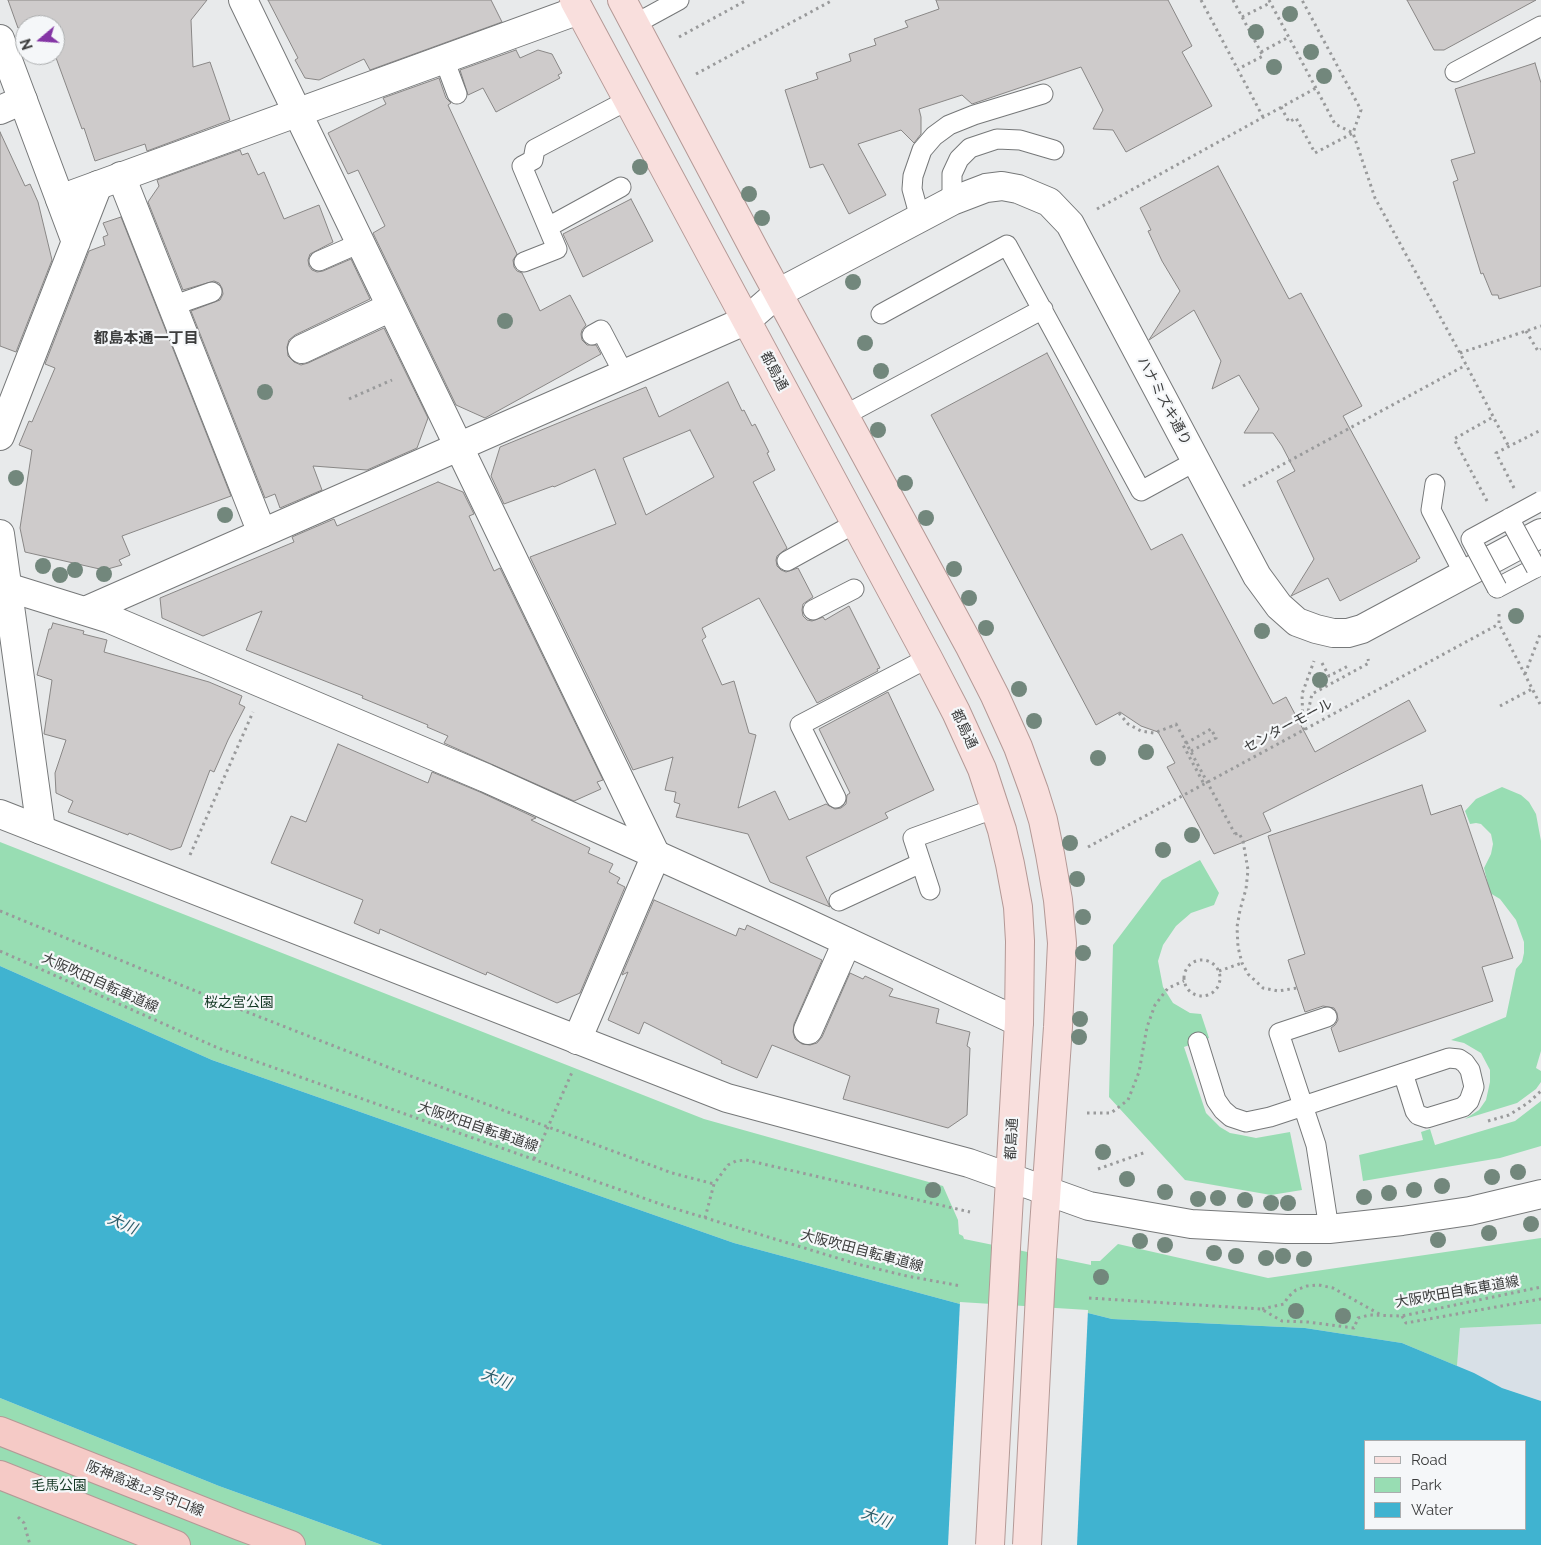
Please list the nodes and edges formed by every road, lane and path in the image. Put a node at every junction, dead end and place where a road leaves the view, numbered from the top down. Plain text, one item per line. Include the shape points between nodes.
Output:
1 (242, 0) edge
2 (622, 0) edge
3 (679, 0) edge
4 (747, 0) edge
5 (833, 0) edge
6 (1201, 0) edge
7 (1233, 0) edge
8 (1302, 0) edge
9 (1269, 1) edge
10 (577, 5) edge
11 (1242, 18) junction
12 (635, 24) junction
13 (1541, 26) edge
14 (679, 37) dead end
15 (1289, 37) junction
16 (0, 39) edge
17 (1261, 52) junction
18 (444, 59) junction
19 (1238, 69) junction
20 (1455, 72) dead end
21 (669, 88) junction
22 (1316, 88) junction
23 (457, 94) dead end
24 (1043, 94) dead end
25 (628, 100) junction
26 (11, 105) edge
27 (1281, 107) junction
28 (297, 112) junction
29 (1263, 117) junction
30 (1353, 133) junction
31 (1054, 150) dead end
32 (109, 180) junction
33 (621, 187) dead end
34 (60, 199) junction
35 (952, 201) junction
36 (1094, 211) dead end
37 (920, 218) junction
38 (548, 227) junction
39 (76, 242) junction
40 (360, 244) junction
41 (319, 261) dead end
42 (524, 262) dead end
43 (212, 292) dead end
44 (778, 293) junction
45 (172, 306) junction
46 (391, 307) junction
47 (1042, 309) junction
48 (881, 314) dead end
49 (747, 320) junction
50 (1541, 326) edge
51 (1526, 331) junction
52 (592, 335) dead end
53 (302, 349) dead end
54 (1541, 350) edge
55 (1460, 353) junction
56 (1466, 365) junction
57 (420, 367) junction
58 (624, 374) junction
59 (349, 399) dead end
60 (845, 415) junction
61 (1494, 417) junction
62 (1541, 430) edge
63 (1, 432) edge
64 (1509, 446) junction
65 (459, 447) junction
66 (1196, 461) junction
67 (1434, 484) dead end
68 (1240, 488) dead end
69 (1515, 490) dead end
70 (1541, 501) edge
71 (1504, 521) junction
72 (856, 523) junction
73 (262, 533) junction
74 (1541, 533) edge
75 (0, 534) edge
76 (787, 561) dead end
77 (1538, 566) edge
78 (1464, 574) junction
79 (7, 587) junction
80 (854, 589) dead end
81 (813, 610) dead end
82 (85, 611) junction
83 (1541, 632) edge
84 (1317, 652) dead end
85 (1366, 656) dead end
86 (928, 658) junction
87 (1321, 660) dead end
88 (1351, 664) dead end
89 (1525, 675) junction
90 (266, 684) junction
91 (1532, 689) junction
92 (1500, 706) dead end
93 (1541, 706) edge
94 (1119, 712) dead end
95 (1304, 730) junction
96 (1191, 752) junction
97 (1204, 784) junction
98 (836, 798) dead end
99 (996, 808) junction
100 (0, 814) edge
101 (41, 830) junction
102 (1088, 847) dead end
103 (656, 855) junction
104 (186, 863) dead end
105 (921, 863) junction
106 (930, 890) dead end
107 (839, 900) dead end
108 (0, 911) edge
109 (847, 942) junction
110 (0, 951) edge
111 (1242, 963) junction
112 (1219, 971) junction
113 (1184, 981) junction
114 (1297, 988) dead end
115 (1327, 1017) dead end
116 (1019, 1022) junction
117 (808, 1030) dead end
118 (577, 1040) junction
119 (1198, 1042) dead end
120 (1403, 1073) dead end
121 (569, 1077) dead end
122 (1541, 1091) edge
123 (1304, 1106) junction
124 (1087, 1113) dead end
125 (1480, 1123) dead end
126 (549, 1126) junction
127 (1146, 1152) dead end
128 (534, 1159) junction
129 (1098, 1169) dead end
130 (1010, 1178) junction
131 (714, 1184) junction
132 (1046, 1191) junction
133 (1541, 1194) edge
134 (970, 1212) dead end
135 (705, 1218) junction
136 (1329, 1228) junction
137 (961, 1286) dead end
138 (1541, 1287) edge
139 (1089, 1298) dead end
140 (1541, 1299) edge
141 (1261, 1309) junction
142 (1382, 1315) junction
143 (1402, 1316) junction
144 (0, 1431) edge
145 (0, 1475) edge
146 (14, 1514) dead end
147 (30, 1545) edge
148 (176, 1545) edge
149 (291, 1545) edge
150 (990, 1545) edge
151 (1027, 1545) edge

1 - 28 street
2 - 12 main road
3 - 12 lane
4 - 14 path
5 - 21 path
6 - 19 path
7 - 11 path
8 - 30 path via 1361,110
9 - 11 path
9 - 15 path
10 - 18 street
10 - 25 main road, 都島通
11 - 17 path
12 - 21 main road
13 - 20 lane
15 - 17 path
15 - 22 path
16 - 26 street
17 - 19 path via 1263,56
18 - 23 lane
18 - 28 street
19 - 29 path
21 - 44 main road
22 - 27 path
22 - 30 path via 1335,124
24 - 37 lane via 974,115 934,136 922,150 913,176 912,189
25 - 38 lane via 535,149 533,160 522,166
25 - 49 main road, 都島通
26 - 34 street
27 - 29 path
27 - 30 path via 1289,122 1296,118 1315,153
28 - 32 street
28 - 40 street
29 - 36 path
30 - 55 path via 1374,198
31 - 35 lane via 1020,140 998,139 970,148 952,174
32 - 34 street
32 - 39 street
32 - 45 street
33 - 38 lane
34 - 39 street
35 - 37 street, ハナミズキ通り
35 - 66 street, ハナミズキ通り via 986,188 1002,186 1036,195 1061,212
37 - 44 street, ハナミズキ通り
38 - 42 lane via 557,249
39 - 63 street
40 - 41 lane
40 - 46 street
43 - 45 lane
44 - 49 street, ハナミズキ通り
44 - 60 main road
45 - 73 street
46 - 53 street
46 - 57 street
47 - 48 lane via 1007,245
47 - 60 lane
47 - 66 lane via 1141,491
49 - 58 street, ハナミズキ通り
49 - 72 main road, 都島通
50 - 51 path
51 - 54 path via 1538,351
51 - 55 path
52 - 58 lane via 601,330
55 - 56 path
56 - 61 path
56 - 68 path
57 - 59 path
57 - 65 street
58 - 65 street, ハナミズキ通り
60 - 132 main road via 995,696 1018,747 1043,820 1058,900 1062,943
61 - 64 path
61 - 71 path via 1454,438
62 - 64 path
64 - 69 path via 1496,453
65 - 73 street, ハナミズキ通り
65 - 103 street
66 - 78 street, ハナミズキ通り via 1257,576 1279,606 1297,622 1333,633 1362,629
67 - 78 lane via 1431,510
70 - 71 lane, bridge
71 - 77 lane, bridge
71 - 77 lane, bridge via 1471,538 1497,588
72 - 76 lane
72 - 86 main road, 都島通
73 - 82 street, ハナミズキ通り
74 - 78 street, ハナミズキ通り
75 - 79 street
79 - 82 street
79 - 101 street
80 - 81 lane
82 - 90 street
83 - 89 path
84 - 95 path via 1302,694
85 - 95 path via 1369,663 1312,694
86 - 98 lane via 800,725
86 - 99 main road, 都島通 via 956,712
87 - 88 path via 1329,676
89 - 91 path
89 - 95 path, センターモール via 1499,624
90 - 103 street
90 - 104 path
91 - 92 path
91 - 93 path
94 - 96 path, bridge via 1128,724 1146,733 1160,732 1176,724
95 - 97 path, センターモール
96 - 97 path via 1216,738 1211,729 1183,745
96 - 111 path, bridge via 1235,834 1239,833 1243,841 1247,881 1237,936
97 - 102 path, センターモール
99 - 105 lane via 913,838
99 - 116 main road, 都島通 via 1018,907
100 - 101 street
101 - 118 street
103 - 109 street
103 - 118 street
105 - 106 lane
105 - 107 lane
108 - 126 path via 251,1014
109 - 116 street
109 - 117 street
110 - 128 path, 大阪吹田自転車道線 via 218,1048
111 - 112 path
111 - 114 path via 1263,988 1278,991
112 - 113 path via 1212,962 1192,962
112 - 113 path via 1217,987 1203,996 1194,994
113 - 124 path via 1168,988 1155,1005 1146,1028 1139,1072 1128,1100 1110,1113
115 - 123 lane via 1279,1033
116 - 130 main road, 都島通
118 - 130 street via 727,1098 914,1147
119 - 123 lane via 1216,1100 1231,1117 1246,1122 1256,1121
120 - 123 lane
121 - 126 path
122 - 125 path via 1509,1114
123 - 136 lane via 1316,1145
126 - 128 path
126 - 131 path via 672,1173
127 - 129 path
128 - 135 path, 大阪吹田自転車道線
130 - 132 street
130 - 150 main road, 都島通, bridge
131 - 134 path via 728,1165 736,1160 746,1160
131 - 135 path
132 - 136 street via 1089,1206 1191,1224
132 - 151 main road, bridge
133 - 136 street via 1470,1211
135 - 137 path, 大阪吹田自転車道線 via 857,1264
138 - 143 path, 大阪吹田自転車道線
139 - 141 path, 大阪吹田自転車道線
140 - 143 path via 1406,1323
141 - 142 path, 大阪吹田自転車道線 via 1282,1321 1354,1328 1358,1318
141 - 142 path via 1284,1304 1296,1290 1318,1285 1333,1288
142 - 143 path, 大阪吹田自転車道線
144 - 149 highway, 阪神高速12号守口線
145 - 148 highway
146 - 147 path via 24,1523

